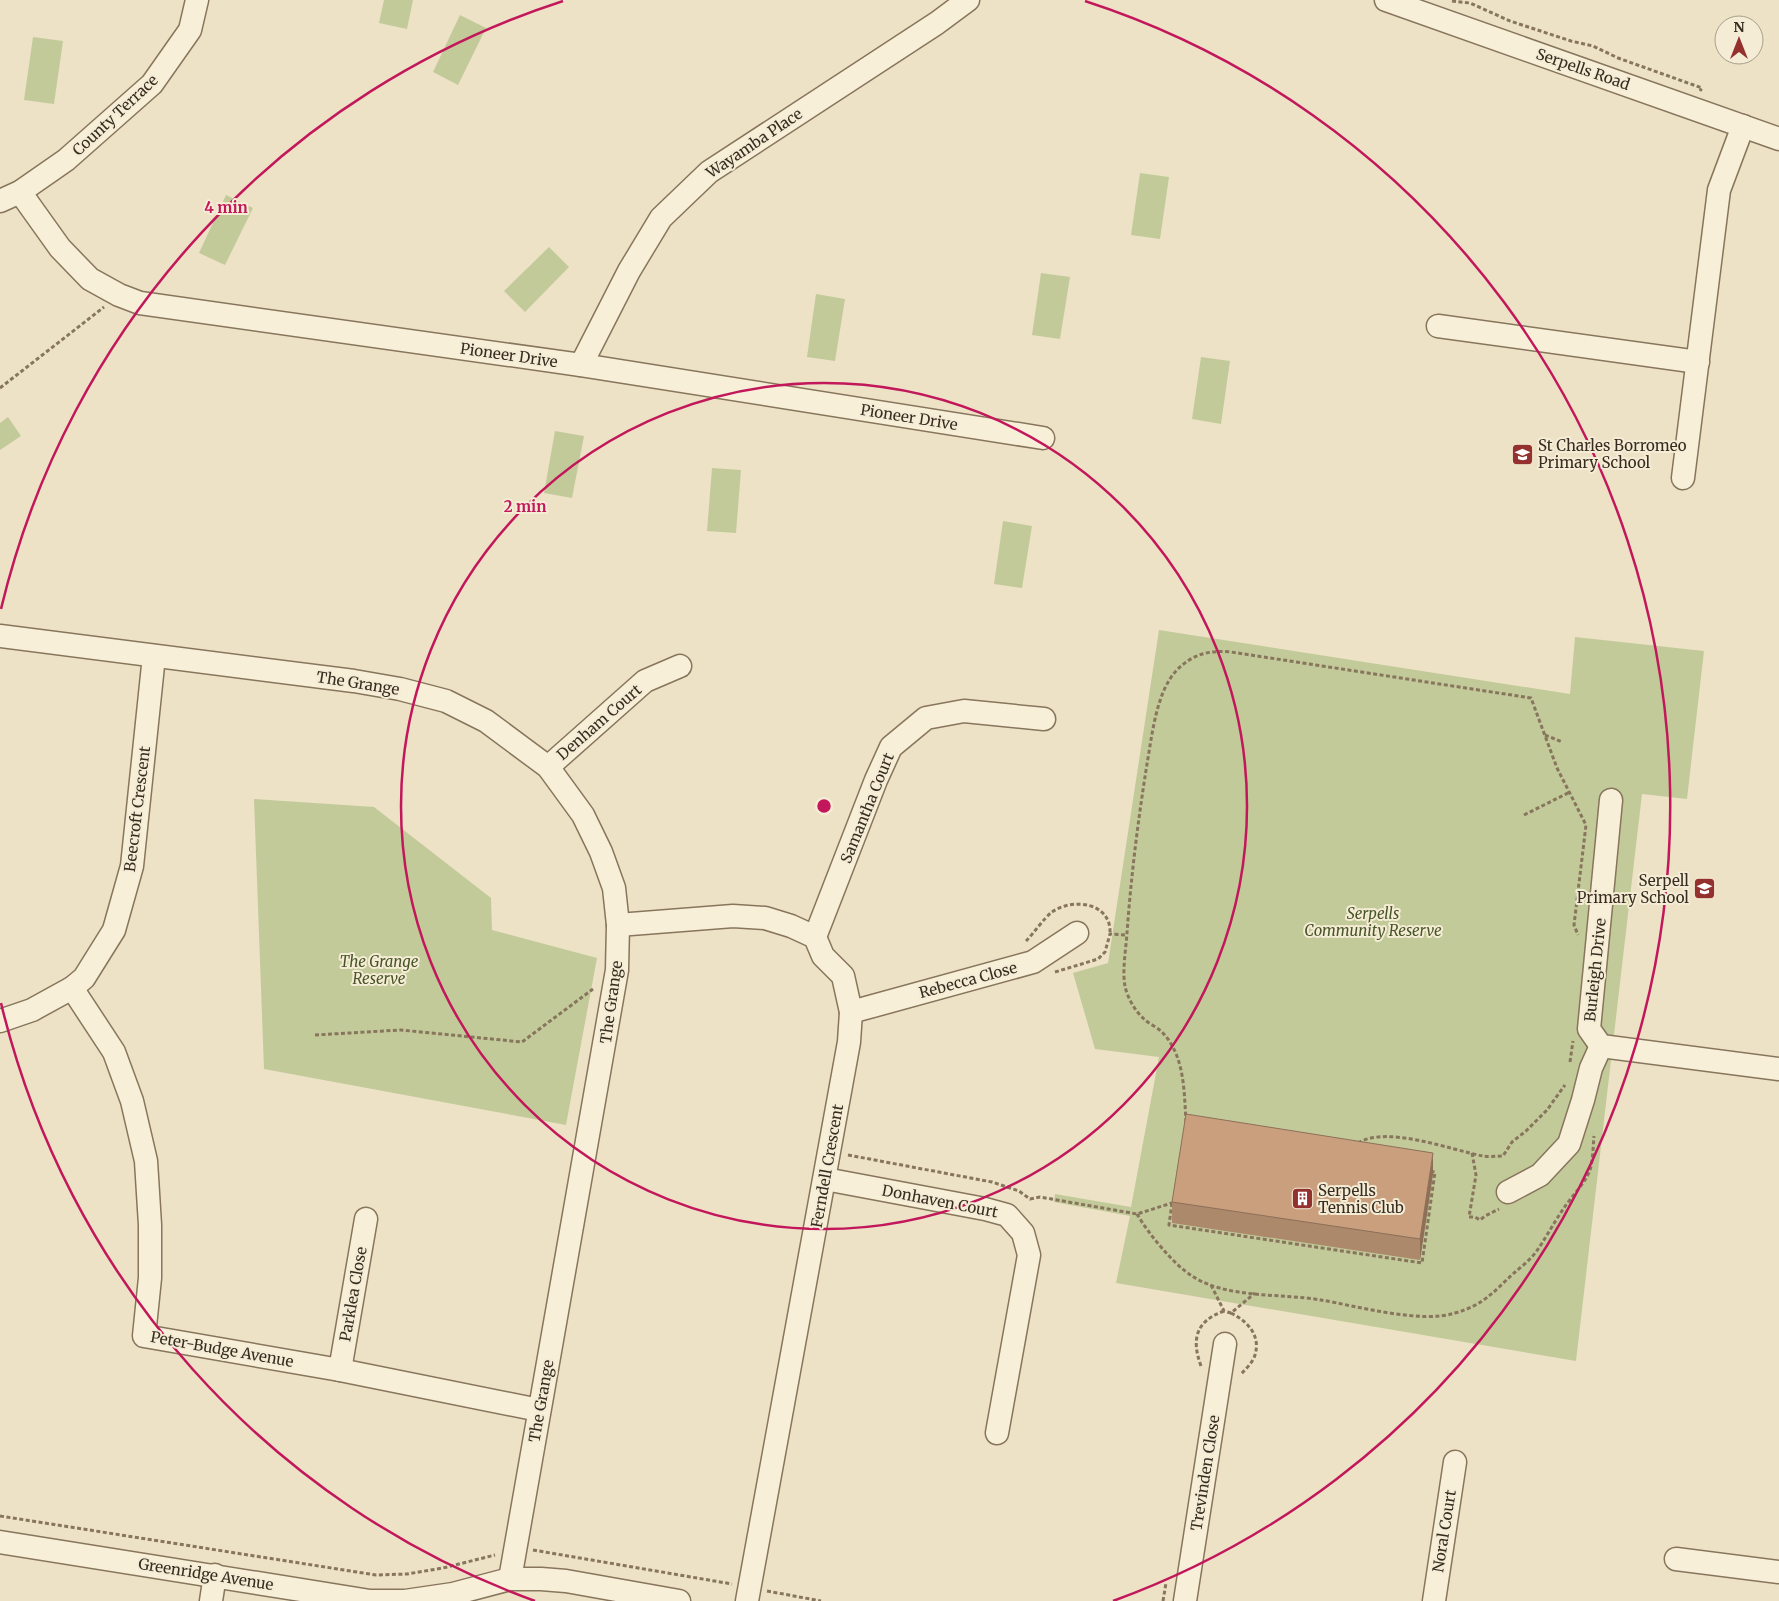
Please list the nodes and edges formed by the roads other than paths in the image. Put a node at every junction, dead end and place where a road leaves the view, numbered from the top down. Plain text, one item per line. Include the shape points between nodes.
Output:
1 (197, 0) edge
2 (968, 0) edge
3 (1386, 0) edge
4 (1743, 126) junction
5 (1779, 139) edge
6 (20, 192) junction
7 (0, 201) edge
8 (1438, 326) dead end
9 (1698, 362) junction
10 (581, 365) junction
11 (1043, 438) dead end
12 (1684, 478) dead end
13 (0, 636) edge
14 (154, 656) junction
15 (680, 666) dead end
16 (1044, 720) dead end
17 (548, 767) junction
18 (1611, 800) dead end
19 (618, 924) junction
20 (1077, 933) dead end
21 (815, 937) junction
22 (72, 988) junction
23 (851, 1012) junction
24 (0, 1021) edge
25 (1601, 1046) junction
26 (1779, 1069) edge
27 (825, 1179) junction
28 (1503, 1200) road end
29 (366, 1219) dead end
30 (1225, 1344) dead end
31 (340, 1370) junction
32 (540, 1410) junction
33 (997, 1434) dead end
34 (1455, 1462) dead end
35 (0, 1542) edge
36 (1676, 1559) dead end
37 (1779, 1572) edge
38 (215, 1575) junction
39 (510, 1579) junction
40 (749, 1594) edge
41 (454, 1598) edge
42 (211, 1601) edge
43 (679, 1601) edge
44 (1184, 1601) edge
45 (1434, 1601) edge

1 - 6 street, County Terrace via 190,30 152,84 66,160
2 - 10 street, Wayamba Place via 709,172 662,218 629,271
3 - 4 street, Serpells Road
4 - 5 street, Serpells Road
4 - 9 street via 1719,190
6 - 7 street, County Terrace
6 - 10 street, Pioneer Drive via 60,248 90,279 140,303
8 - 9 street
9 - 12 street
10 - 11 street, Pioneer Drive
13 - 14 street, The Grange
14 - 17 street, The Grange via 354,681 446,701 486,721
14 - 22 street, Beecroft Crescent via 132,866 114,930 84,978
15 - 17 street, Denham Court via 645,681
16 - 21 street, Samantha Court via 964,711 926,718 891,747
17 - 19 street, The Grange via 584,814 601,852 614,888
18 - 25 street, Burleigh Drive via 1589,1029
19 - 21 street via 733,916 765,918
19 - 32 street, The Grange via 618,970
20 - 23 street, Rebecca Close via 1033,962
21 - 23 street, Ferndell Crescent via 823,956 843,976
22 - 24 street, Beecroft Crescent via 32,1010
22 - 31 street, Peter-Budge Avenue via 114,1052 132,1101 146,1161 150,1278 144,1336
23 - 27 street, Ferndell Crescent via 849,1042
25 - 26 street
25 - 28 street via 1591,1068 1569,1144 1540,1175
27 - 33 street, Donhaven Court via 1000,1213 1007,1215 1023,1232 1029,1254
27 - 40 street, Ferndell Crescent
29 - 31 street, Parklea Close
30 - 44 street, Trevinden Close
31 - 32 street, Peter-Budge Avenue
32 - 39 street, The Grange
34 - 45 street, Noral Court
35 - 38 street, Greenridge Avenue
36 - 37 street
38 - 41 street, Greenridge Avenue via 370,1601
38 - 42 street
39 - 41 street, Greenridge Avenue
39 - 43 street, Greenridge Avenue via 566,1581

